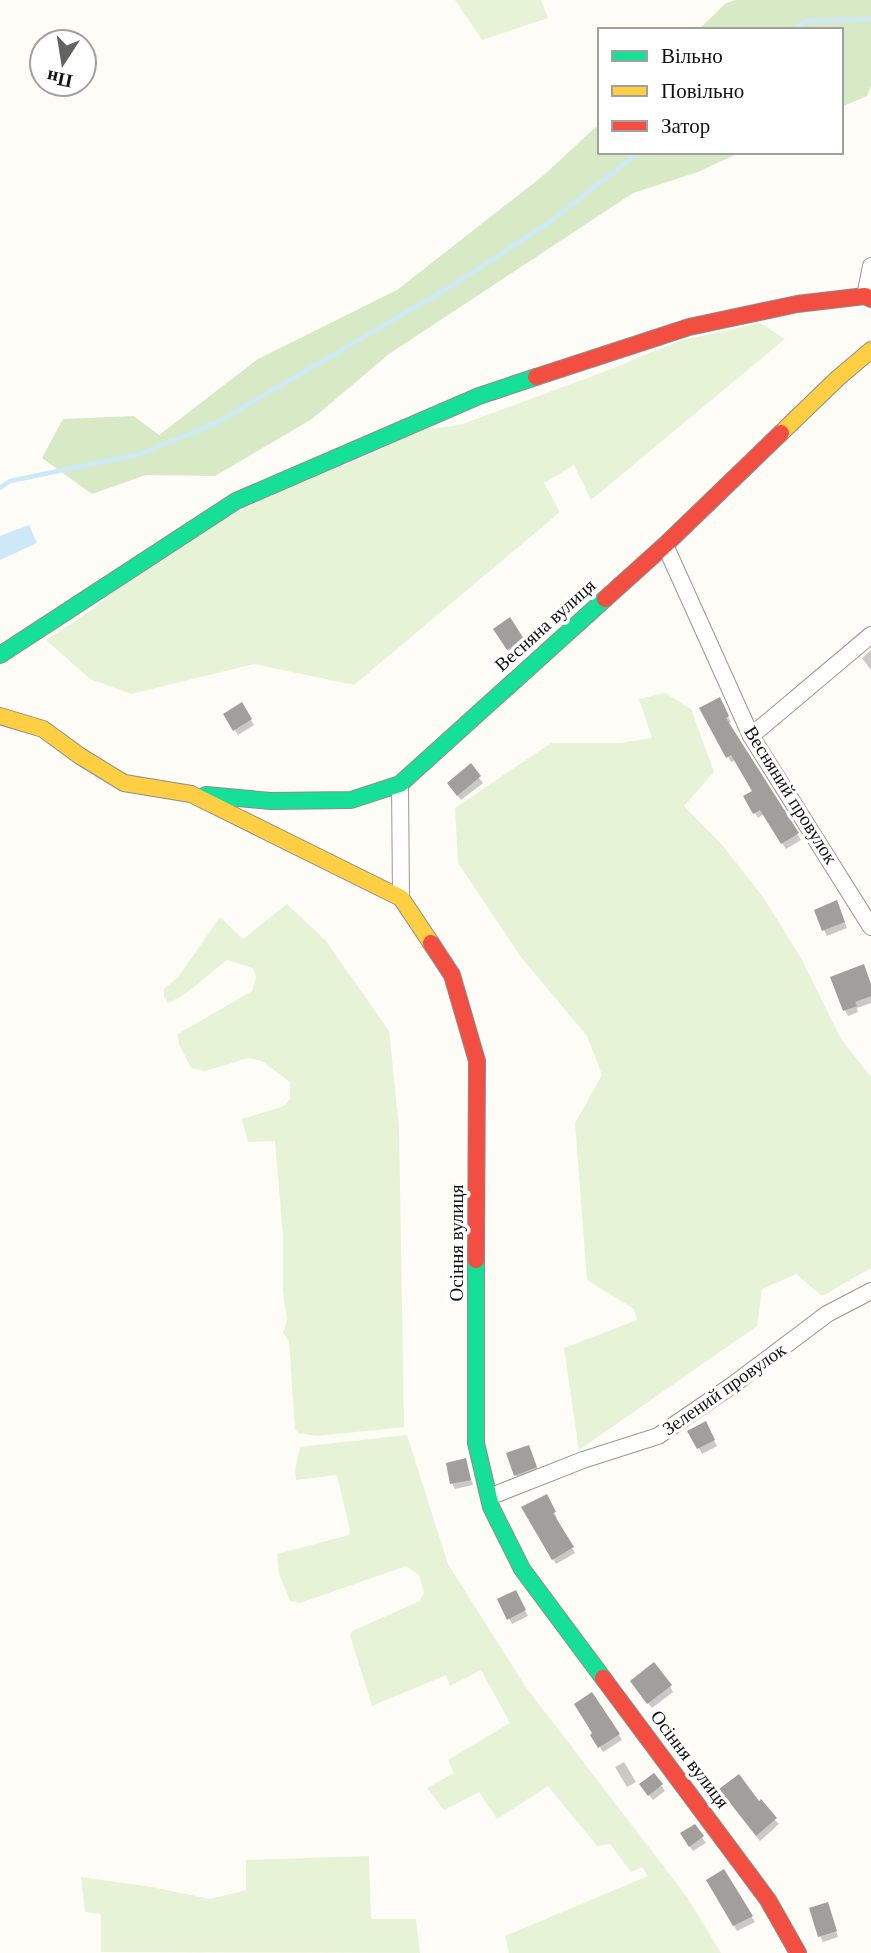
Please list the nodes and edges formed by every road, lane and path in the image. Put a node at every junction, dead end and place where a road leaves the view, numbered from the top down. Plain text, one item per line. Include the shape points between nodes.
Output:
1 (871, 266) edge
2 (868, 298) edge
3 (871, 350) edge
4 (665, 545) junction
5 (871, 635) edge
6 (0, 654) edge
7 (0, 716) edge
8 (751, 736) junction
9 (400, 784) junction
10 (191, 794) junction
11 (401, 898) junction
12 (871, 927) edge
13 (871, 1291) edge
14 (489, 1497) junction
15 (798, 1953) edge

1 - 2 street
2 - 6 street via 797,304 689,327 479,396 236,501
3 - 4 street, Весняна вулиця
4 - 8 street, Весняний провулок
4 - 9 street, Весняна вулиця
5 - 8 street
7 - 10 street via 43,729 124,783
8 - 12 street, Весняний провулок
9 - 10 street, Весняна вулиця via 351,800 271,801
9 - 11 street
10 - 11 street
11 - 14 street, Осіння вулиця via 452,975 477,1061 476,1443
13 - 14 street, Зелений провулок via 827,1314 658,1436
14 - 15 street, Осіння вулиця via 522,1569 768,1900

